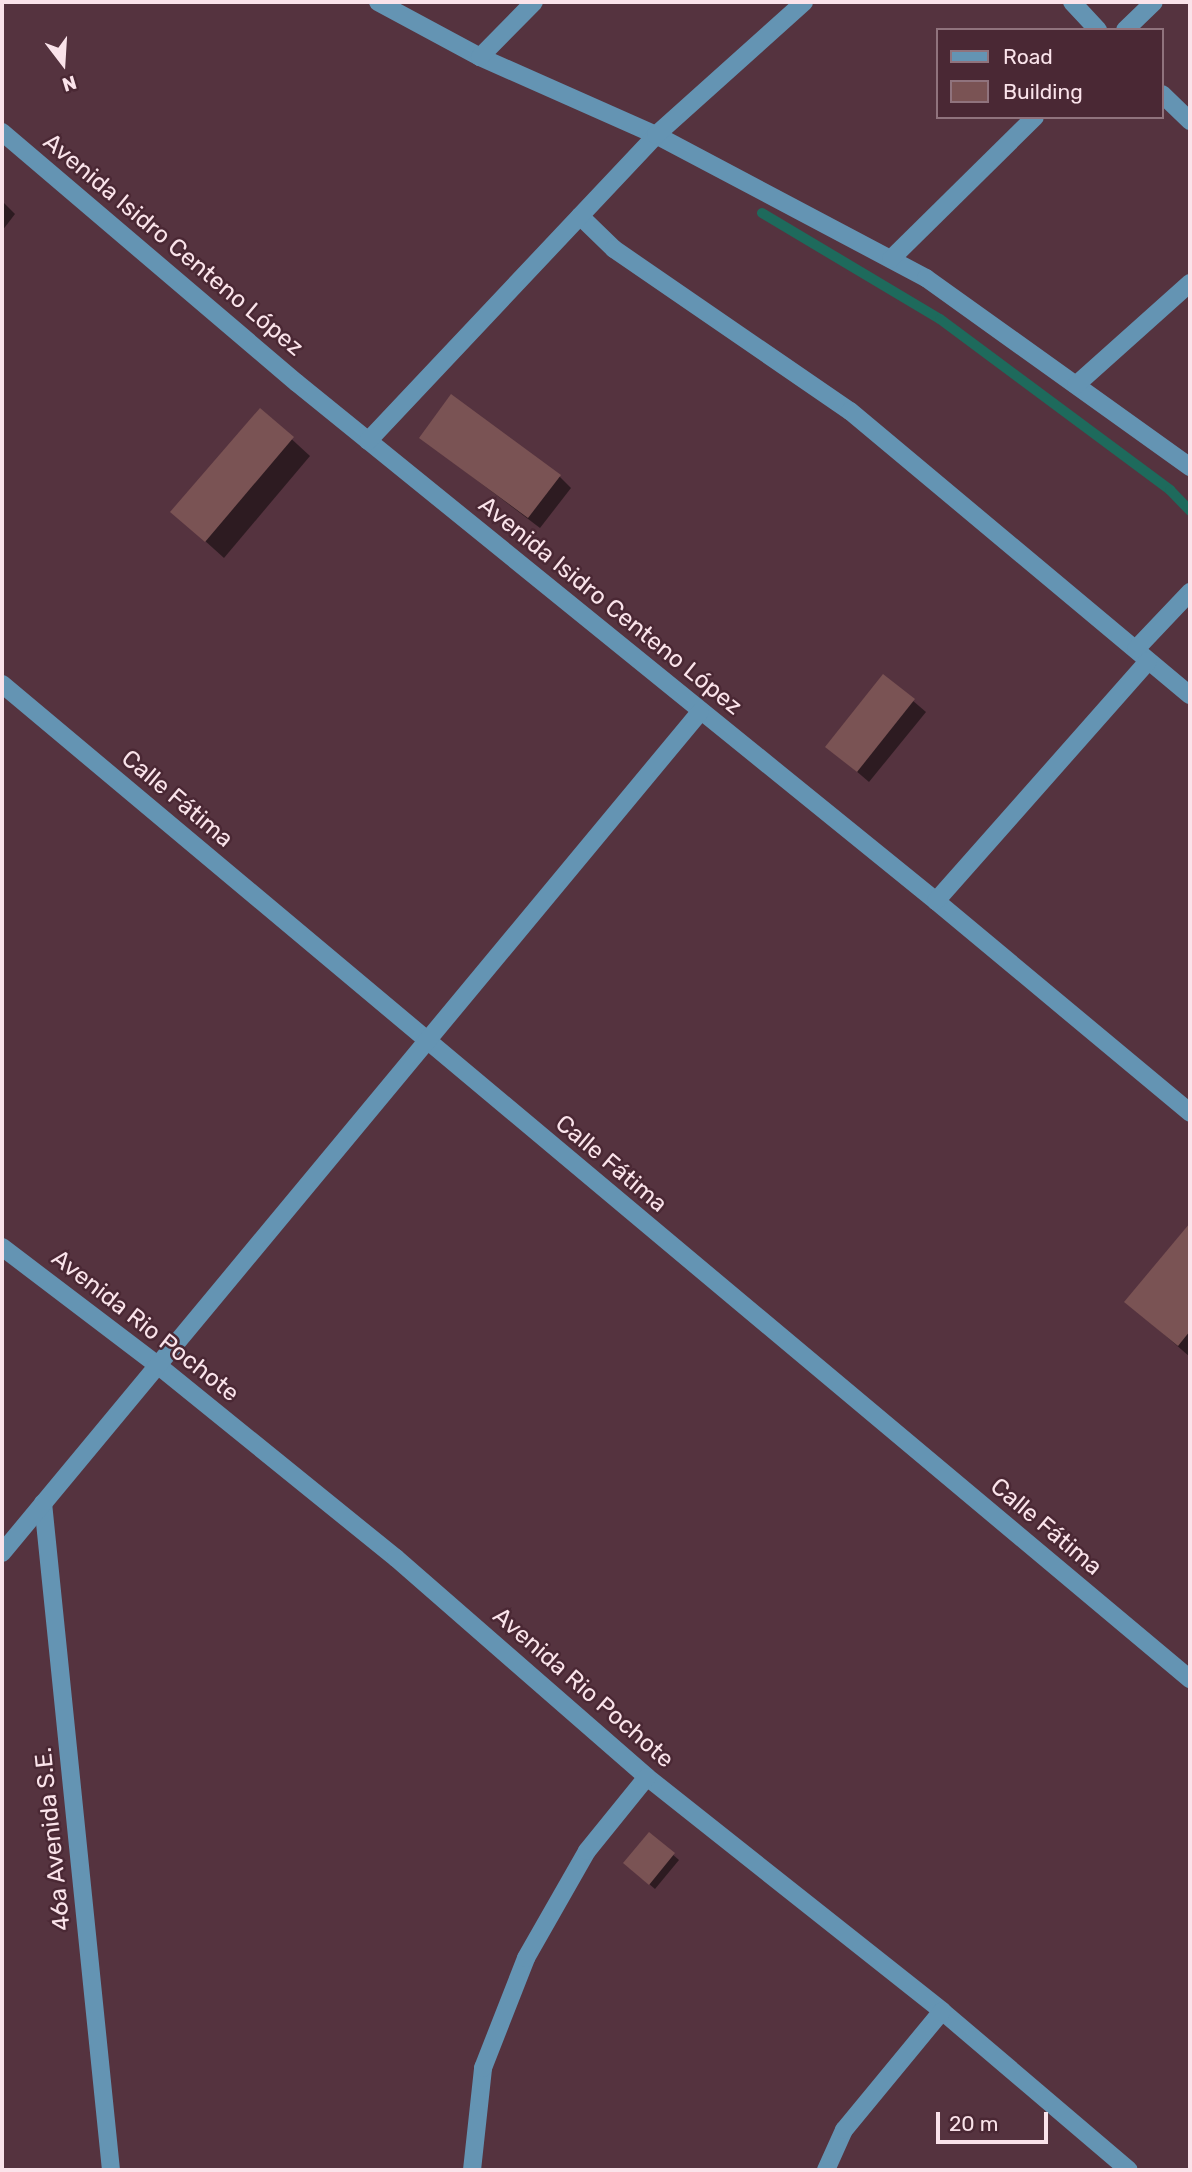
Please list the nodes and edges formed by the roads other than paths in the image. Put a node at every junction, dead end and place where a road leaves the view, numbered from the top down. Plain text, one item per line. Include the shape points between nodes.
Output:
1 (378, 2) edge
2 (534, 2) edge
3 (804, 2) edge
4 (1072, 2) edge
5 (1154, 2) edge
6 (1096, 28) edge
7 (1127, 28) edge
8 (480, 57) junction
9 (1164, 96) edge
10 (1033, 119) edge
11 (1190, 121) edge
12 (2, 132) edge
13 (656, 135) junction
14 (580, 216) junction
15 (891, 259) junction
16 (1190, 283) edge
17 (1076, 385) junction
18 (369, 441) junction
19 (1190, 467) edge
20 (1190, 592) edge
21 (1142, 655) junction
22 (2, 684) edge
23 (1190, 695) edge
24 (701, 712) junction
25 (936, 901) junction
26 (424, 1040) junction
27 (1190, 1113) edge
28 (2, 1247) edge
29 (160, 1367) junction
30 (43, 1503) junction
31 (2, 1553) edge
32 (1190, 1679) edge
33 (647, 1777) junction
34 (942, 2011) junction
35 (109, 2170) edge
36 (472, 2170) edge
37 (826, 2170) edge
38 (1129, 2170) edge

1 - 8 street
2 - 8 street
3 - 13 street
4 - 6 street
5 - 7 street
8 - 13 street
9 - 11 street
10 - 15 street
12 - 18 street, Avenida Isidro Centeno López
13 - 14 street
13 - 15 street
14 - 18 street
14 - 21 street via 614,249 850,411
15 - 17 street via 926,278
16 - 17 street
17 - 19 street
18 - 24 street, Avenida Isidro Centeno López
20 - 21 street
21 - 23 street
21 - 25 street
22 - 26 street, Calle Fátima
24 - 25 street, Avenida Isidro Centeno López
24 - 26 street
25 - 27 street, Avenida Isidro Centeno López
26 - 29 street
26 - 32 street, Calle Fátima
28 - 29 street, Avenida Rio Pochote
29 - 30 street
29 - 33 street, Avenida Rio Pochote via 396,1558
30 - 31 street
30 - 35 street, 46a Avenida S.E.
33 - 34 street, Avenida Rio Pochote
33 - 36 street via 587,1851 526,1958 483,2068
34 - 37 street via 844,2130
34 - 38 street, Avenida Rio Pochote

